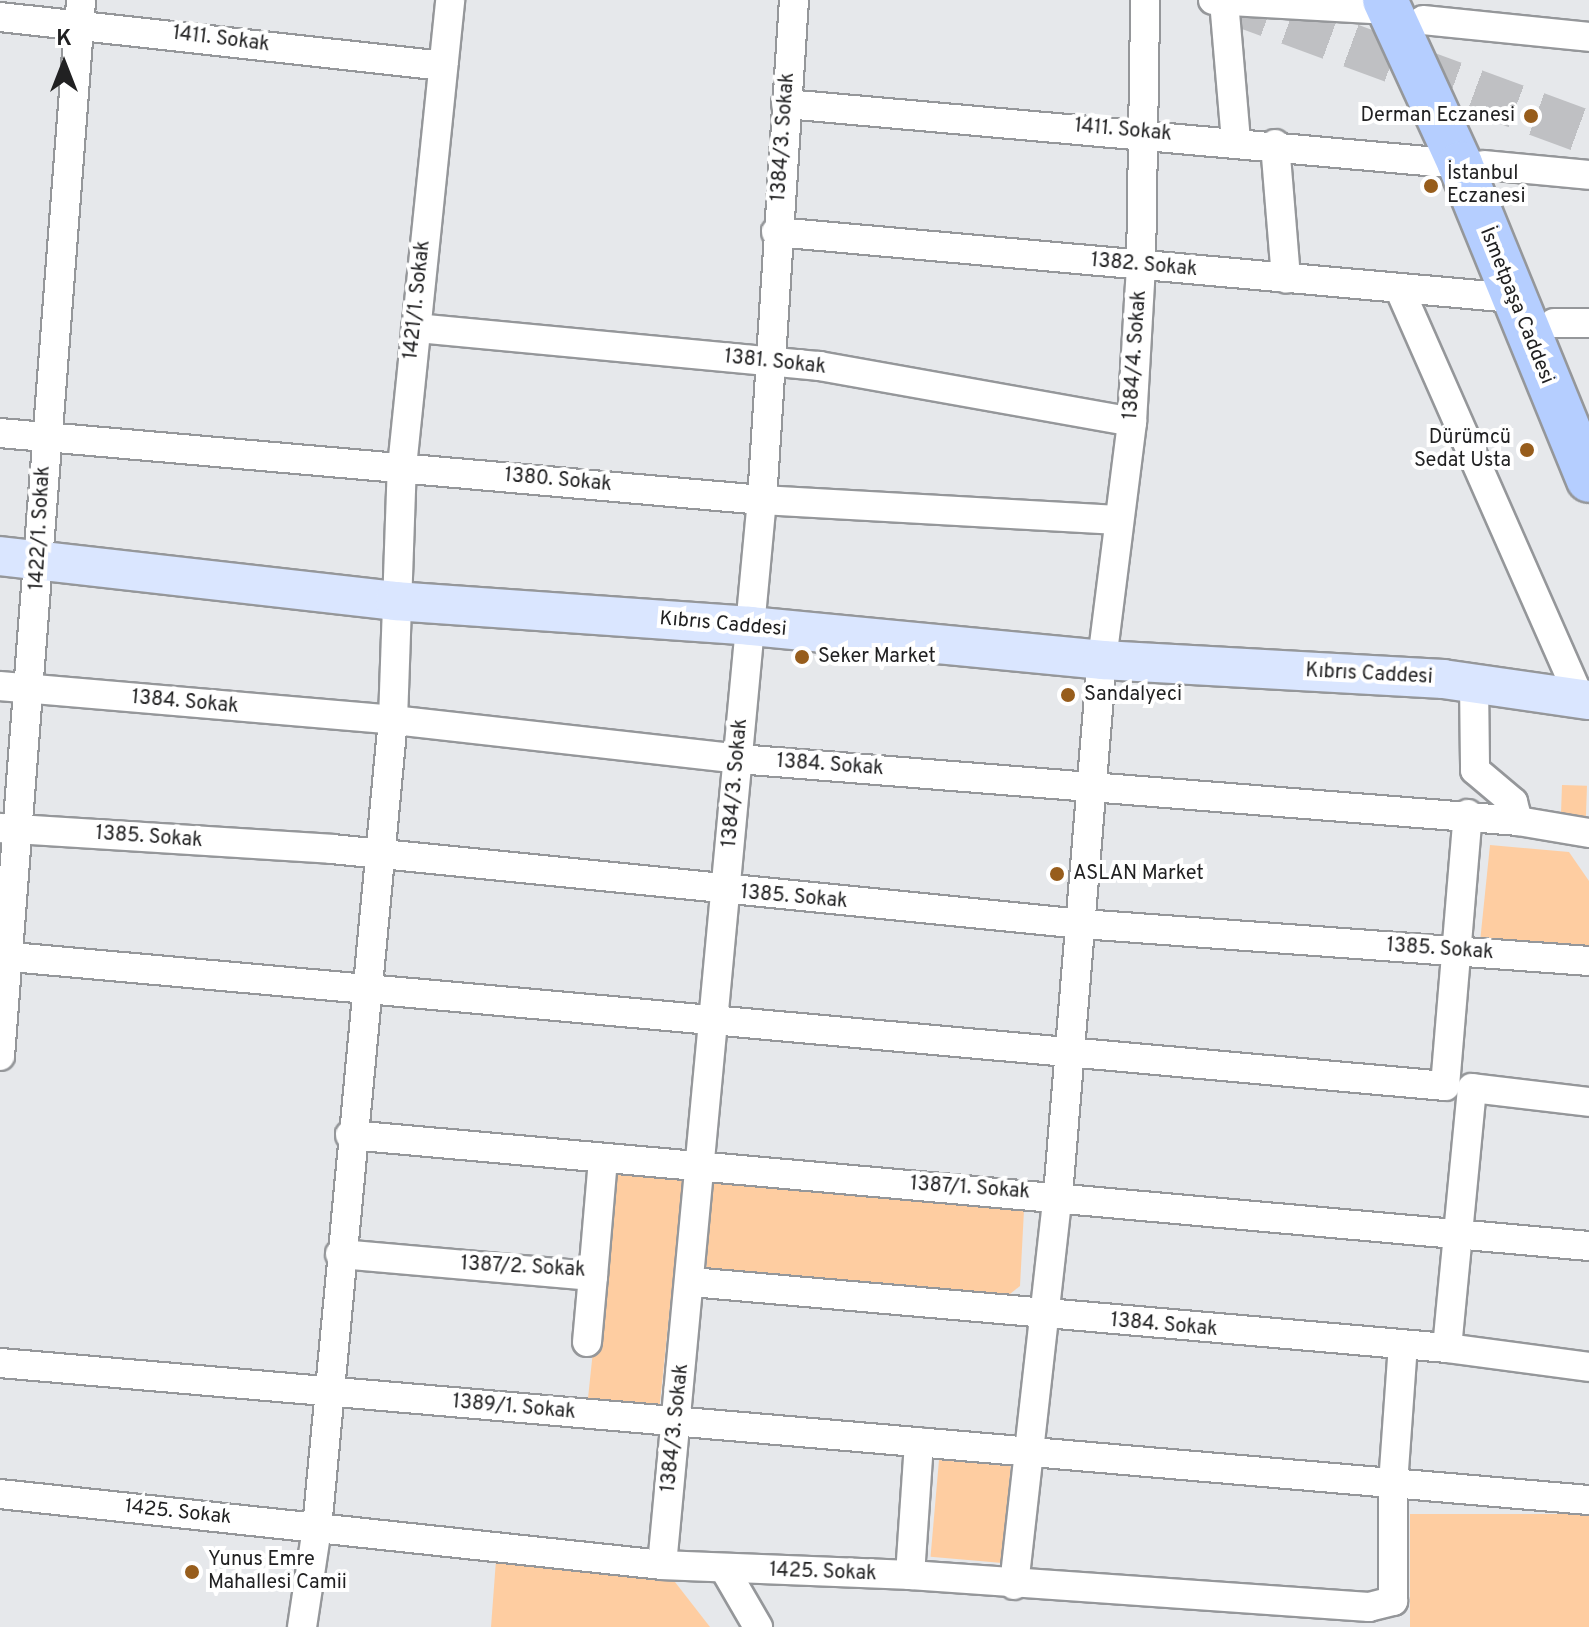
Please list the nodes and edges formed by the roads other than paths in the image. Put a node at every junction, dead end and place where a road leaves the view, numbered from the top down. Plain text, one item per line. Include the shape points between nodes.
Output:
1 (450, 0) edge
2 (794, 0) edge
3 (1145, 0) edge
4 (1213, 0) edge
5 (1224, 1) edge
6 (1403, 7) edge
7 (79, 12) edge
8 (0, 17) edge
9 (1589, 37) edge
10 (443, 66) junction
11 (786, 104) junction
12 (1145, 132) junction
13 (1236, 141) junction
14 (1275, 144) junction
15 (1472, 165) junction
16 (1589, 175) edge
17 (776, 232) junction
18 (1141, 266) junction
19 (1286, 279) junction
20 (1399, 288) junction
21 (1512, 298) junction
22 (1572, 323) edge
23 (416, 328) junction
24 (769, 362) junction
25 (1589, 407) edge
26 (1132, 422) junction
27 (0, 433) edge
28 (46, 437) junction
29 (402, 467) junction
30 (1589, 480) edge
31 (762, 500) junction
32 (1117, 520) junction
33 (0, 556) edge
34 (39, 559) junction
35 (395, 601) junction
36 (750, 626) junction
37 (1102, 660) junction
38 (1474, 682) junction
39 (0, 686) edge
40 (30, 688) junction
41 (1584, 699) edge
42 (393, 720) junction
43 (738, 759) junction
44 (1094, 785) junction
45 (1468, 814) junction
46 (1518, 821) junction
47 (9, 829) edge
48 (1589, 833) edge
49 (379, 856) junction
50 (726, 892) junction
51 (1082, 924) junction
52 (1457, 951) junction
53 (4, 957) edge
54 (1589, 961) edge
55 (365, 987) junction
56 (713, 1021) junction
57 (1071, 1049) junction
58 (0, 1056) edge
59 (1458, 1087) junction
60 (1589, 1102) edge
61 (350, 1135) junction
62 (603, 1160) junction
63 (703, 1170) junction
64 (1058, 1195) junction
65 (1457, 1232) junction
66 (1589, 1246) edge
67 (340, 1254) junction
68 (593, 1276) junction
69 (691, 1282) junction
70 (1043, 1316) junction
71 (587, 1342) dead end
72 (1403, 1346) junction
73 (1447, 1348) junction
74 (0, 1363) edge
75 (1589, 1367) edge
76 (328, 1392) junction
77 (677, 1422) junction
78 (919, 1442) junction
79 (1028, 1452) junction
80 (1393, 1484) junction
81 (0, 1494) edge
82 (1589, 1500) edge
83 (317, 1528) junction
84 (662, 1565) junction
85 (725, 1570) junction
86 (910, 1575) junction
87 (1014, 1585) junction
88 (1392, 1614) edge
89 (302, 1627) edge
90 (758, 1627) edge

1 - 10 street, 1421/1. Sokak
2 - 11 street, 1384/3. Sokak
3 - 12 street, 1384/4. Sokak
4 - 5 street
5 - 6 street
5 - 13 street
6 - 9 street
6 - 15 main road, İsmetpaşa Caddesi
7 - 8 street, 1411. Sokak
7 - 10 street, 1411. Sokak
7 - 28 street, 1422/1. Sokak
10 - 23 street, 1421/1. Sokak
11 - 12 street, 1411. Sokak
11 - 17 street, 1384/3. Sokak
12 - 13 street, 1411. Sokak
12 - 18 street, 1384/4. Sokak
13 - 14 street, 1411. Sokak
14 - 15 street, 1411. Sokak
14 - 19 street
15 - 16 street, 1411. Sokak
15 - 21 main road, İsmetpaşa Caddesi
15 - 22 main road, İsmetpaşa Caddesi
17 - 18 street, 1382. Sokak
17 - 24 street, 1384/3. Sokak
18 - 19 street, 1382. Sokak
18 - 26 street, 1384/4. Sokak
19 - 20 street, 1382. Sokak
20 - 21 street, 1382. Sokak
20 - 41 street
21 - 30 main road, İsmetpaşa Caddesi
22 - 25 main road, İsmetpaşa Caddesi
23 - 24 street, 1381. Sokak
23 - 29 street, 1421/1. Sokak
24 - 26 street, 1381. Sokak via 819,366
24 - 31 street, 1384/3. Sokak
26 - 32 street, 1384/4. Sokak
27 - 28 street, 1380. Sokak
28 - 29 street, 1380. Sokak
28 - 34 street, 1422/1. Sokak
29 - 31 street, 1380. Sokak
29 - 35 street, 1421/1. Sokak
31 - 32 street, 1380. Sokak
31 - 36 street, 1384/3. Sokak
32 - 37 street, 1384/4. Sokak
33 - 34 main road, Kıbrıs Caddesi
34 - 35 main road, Kıbrıs Caddesi
34 - 40 street, 1422/1. Sokak
35 - 36 main road, Kıbrıs Caddesi
35 - 42 street, 1421/1. Sokak
36 - 37 main road, Kıbrıs Caddesi
36 - 43 street, 1384/3. Sokak
37 - 38 main road, Kıbrıs Caddesi
37 - 44 street, 1384/4. Sokak
38 - 41 main road, Kıbrıs Caddesi
38 - 46 street via 1475,770 1513,802
39 - 40 street, 1384. Sokak
40 - 42 street, 1384. Sokak
40 - 47 street, 1422/1. Sokak
42 - 43 street, 1384. Sokak
42 - 49 street, 1421/1. Sokak
43 - 44 street, 1384. Sokak
43 - 50 street, 1384/3. Sokak
44 - 45 street, 1384. Sokak
44 - 51 street, 1384/4. Sokak
45 - 46 street, 1384. Sokak
45 - 52 street
46 - 48 street, 1384. Sokak
47 - 49 street, 1385. Sokak
47 - 53 street, 1422/1. Sokak
49 - 50 street, 1385. Sokak
49 - 55 street, 1421/1. Sokak
50 - 51 street, 1385. Sokak
50 - 56 street, 1384/3. Sokak
51 - 52 street, 1385. Sokak
51 - 57 street, 1384/4. Sokak
52 - 54 street, 1385. Sokak
52 - 59 street
53 - 55 street
53 - 58 street, 1422/1. Sokak
55 - 56 street
55 - 61 street, 1421/1. Sokak
56 - 57 street
56 - 63 street, 1384/3. Sokak
57 - 59 street
57 - 64 street, 1384/4. Sokak
59 - 60 street
59 - 65 street
61 - 62 street, 1387/1. Sokak
61 - 67 street, 1421/1. Sokak
62 - 63 street, 1387/1. Sokak
62 - 68 street, 1387/2. Sokak
63 - 64 street, 1387/1. Sokak
63 - 69 street, 1384/3. Sokak
64 - 65 street, 1387/1. Sokak
64 - 70 street, 1384/4. Sokak
65 - 66 street, 1387/1. Sokak
65 - 73 street
67 - 68 street, 1387/2. Sokak
67 - 76 street, 1421/1. Sokak
68 - 71 street
69 - 70 street, 1384. Sokak
69 - 77 street, 1384/3. Sokak
70 - 72 street, 1384. Sokak
70 - 79 street, 1384/4. Sokak
72 - 73 street, 1384. Sokak
72 - 80 street, 1425. Sokak
73 - 75 street, 1384. Sokak
74 - 76 street, 1389/1. Sokak
76 - 77 street, 1389/1. Sokak
76 - 83 street, 1421/1. Sokak
77 - 78 street, 1389/1. Sokak
77 - 84 street, 1384/3. Sokak
78 - 79 street, 1389/1. Sokak
78 - 86 street
79 - 80 street, 1389/1. Sokak
79 - 87 street, 1384/4. Sokak
80 - 82 street, 1389/1. Sokak
80 - 88 street, 1425. Sokak
81 - 83 street, 1425. Sokak
83 - 84 street, 1425. Sokak
83 - 89 street, 1421/1. Sokak
84 - 85 street, 1425. Sokak
85 - 86 street, 1425. Sokak
85 - 90 street
86 - 87 street, 1425. Sokak
87 - 88 street, 1425. Sokak via 1369,1607

